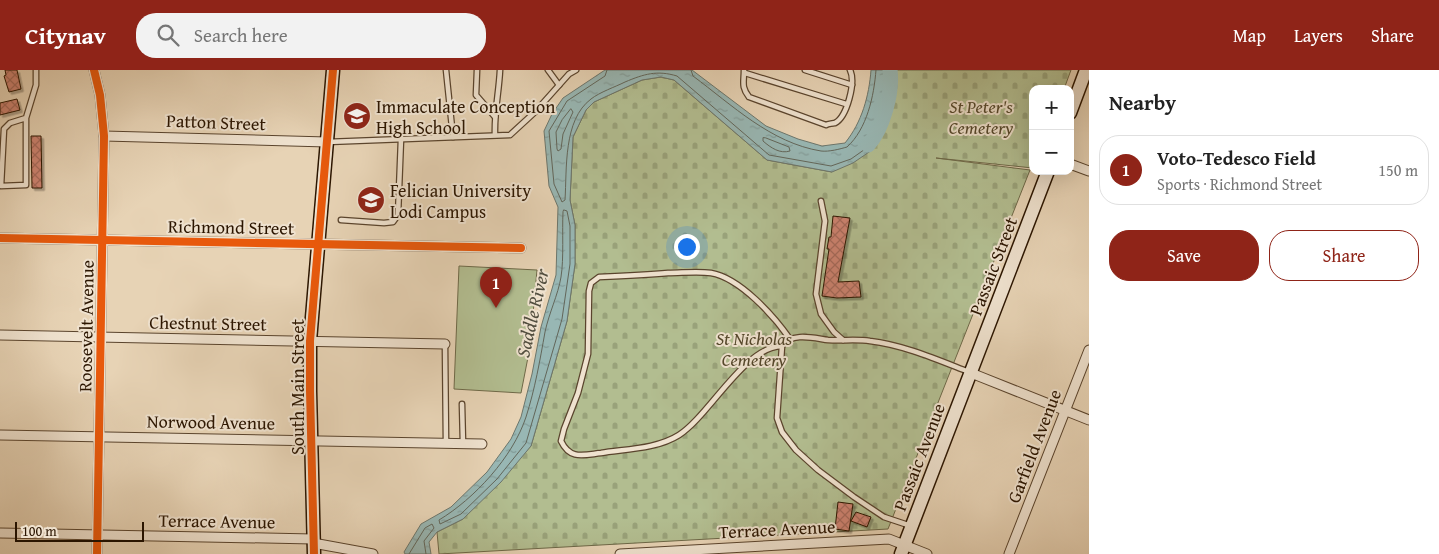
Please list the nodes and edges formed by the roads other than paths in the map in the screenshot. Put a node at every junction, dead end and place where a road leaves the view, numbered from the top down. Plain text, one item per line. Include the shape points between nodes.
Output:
1 (36, 70) edge
2 (94, 70) edge
3 (333, 70) edge
4 (446, 70) edge
5 (477, 70) edge
6 (500, 70) edge
7 (548, 70) edge
8 (576, 70) edge
9 (806, 70) edge
10 (850, 70) edge
11 (1086, 70) edge
12 (744, 72) edge
13 (559, 85) junction
14 (852, 85) junction
15 (1074, 102) edge
16 (846, 104) junction
17 (495, 117) junction
18 (26, 118) junction
19 (495, 135) junction
20 (104, 136) junction
21 (453, 137) junction
22 (401, 139) junction
23 (328, 142) junction
24 (1074, 165) edge
25 (1089, 171) edge
26 (1046, 175) edge
27 (821, 201) dead end
28 (341, 220) dead end
29 (0, 238) edge
30 (102, 240) junction
31 (318, 243) junction
32 (521, 248) dead end
33 (0, 335) edge
34 (100, 337) junction
35 (790, 339) junction
36 (843, 340) junction
37 (310, 341) junction
38 (445, 344) joint
39 (782, 346) junction
40 (1089, 350) edge
41 (971, 372) junction
42 (462, 404) dead end
43 (1065, 411) junction
44 (1089, 420) edge
45 (0, 435) edge
46 (99, 437) junction
47 (312, 440) junction
48 (446, 443) junction
49 (463, 444) junction
50 (482, 444) dead end
51 (912, 526) junction
52 (0, 533) edge
53 (98, 534) junction
54 (313, 545) edge
55 (903, 549) edge
56 (97, 554) edge
57 (373, 554) edge
58 (620, 554) edge
59 (927, 554) edge
60 (1009, 554) edge

1 - 18 lane via 36,85
2 - 20 street, Roosevelt Avenue
3 - 23 street, South Main Street
4 - 21 lane
5 - 17 lane via 476,95
6 - 17 lane
7 - 13 lane
8 - 13 lane
9 - 14 lane
10 - 14 lane
11 - 15 street
12 - 16 lane
12 - 16 lane via 742,84 749,98 826,124 840,119
13 - 19 lane via 510,135
14 - 16 lane
17 - 19 lane
18 - 18 lane via 10,123 4,129 1,186 26,185
19 - 21 lane
20 - 23 street, Patton Street
20 - 30 street, Roosevelt Avenue
21 - 22 lane
22 - 23 lane
22 - 28 lane via 398,215 393,222
23 - 31 street, South Main Street
24 - 25 street
26 - 41 street, Passaic Street
27 - 36 lane via 825,221 816,294 821,314
29 - 30 street, Richmond Street
30 - 31 street, Richmond Street
30 - 34 street, Roosevelt Avenue
31 - 32 street, Richmond Street
31 - 37 street, South Main Street
33 - 34 street, Chestnut Street
34 - 37 street, Chestnut Street
34 - 46 street, Roosevelt Avenue
35 - 36 lane
35 - 39 lane
35 - 39 lane via 772,316 742,288 712,273 599,277 591,283 588,291 588,354 561,441 567,451 579,456 668,441 693,425 744,366 775,346
36 - 41 lane via 891,345
37 - 38 street, Chestnut Street
37 - 47 street, South Main Street
38 - 48 lane
39 - 51 lane via 777,418 782,432 796,450 854,498 884,517
40 - 43 street, Garfield Avenue
41 - 43 street
41 - 51 street, Passaic Avenue
42 - 49 lane
43 - 44 street
43 - 60 street, Garfield Avenue
45 - 46 street, Norwood Avenue
46 - 47 street, Norwood Avenue
46 - 53 street, Roosevelt Avenue
47 - 48 street, Norwood Avenue
47 - 54 street, South Main Street
48 - 49 street, Norwood Avenue
49 - 50 street, Norwood Avenue
51 - 55 street, Passaic Avenue
52 - 53 street, Terrace Avenue
53 - 54 street, Terrace Avenue
53 - 56 street, Roosevelt Avenue
54 - 57 street, Terrace Avenue
55 - 58 street, Terrace Avenue via 889,539
55 - 59 street, Terrace Avenue

